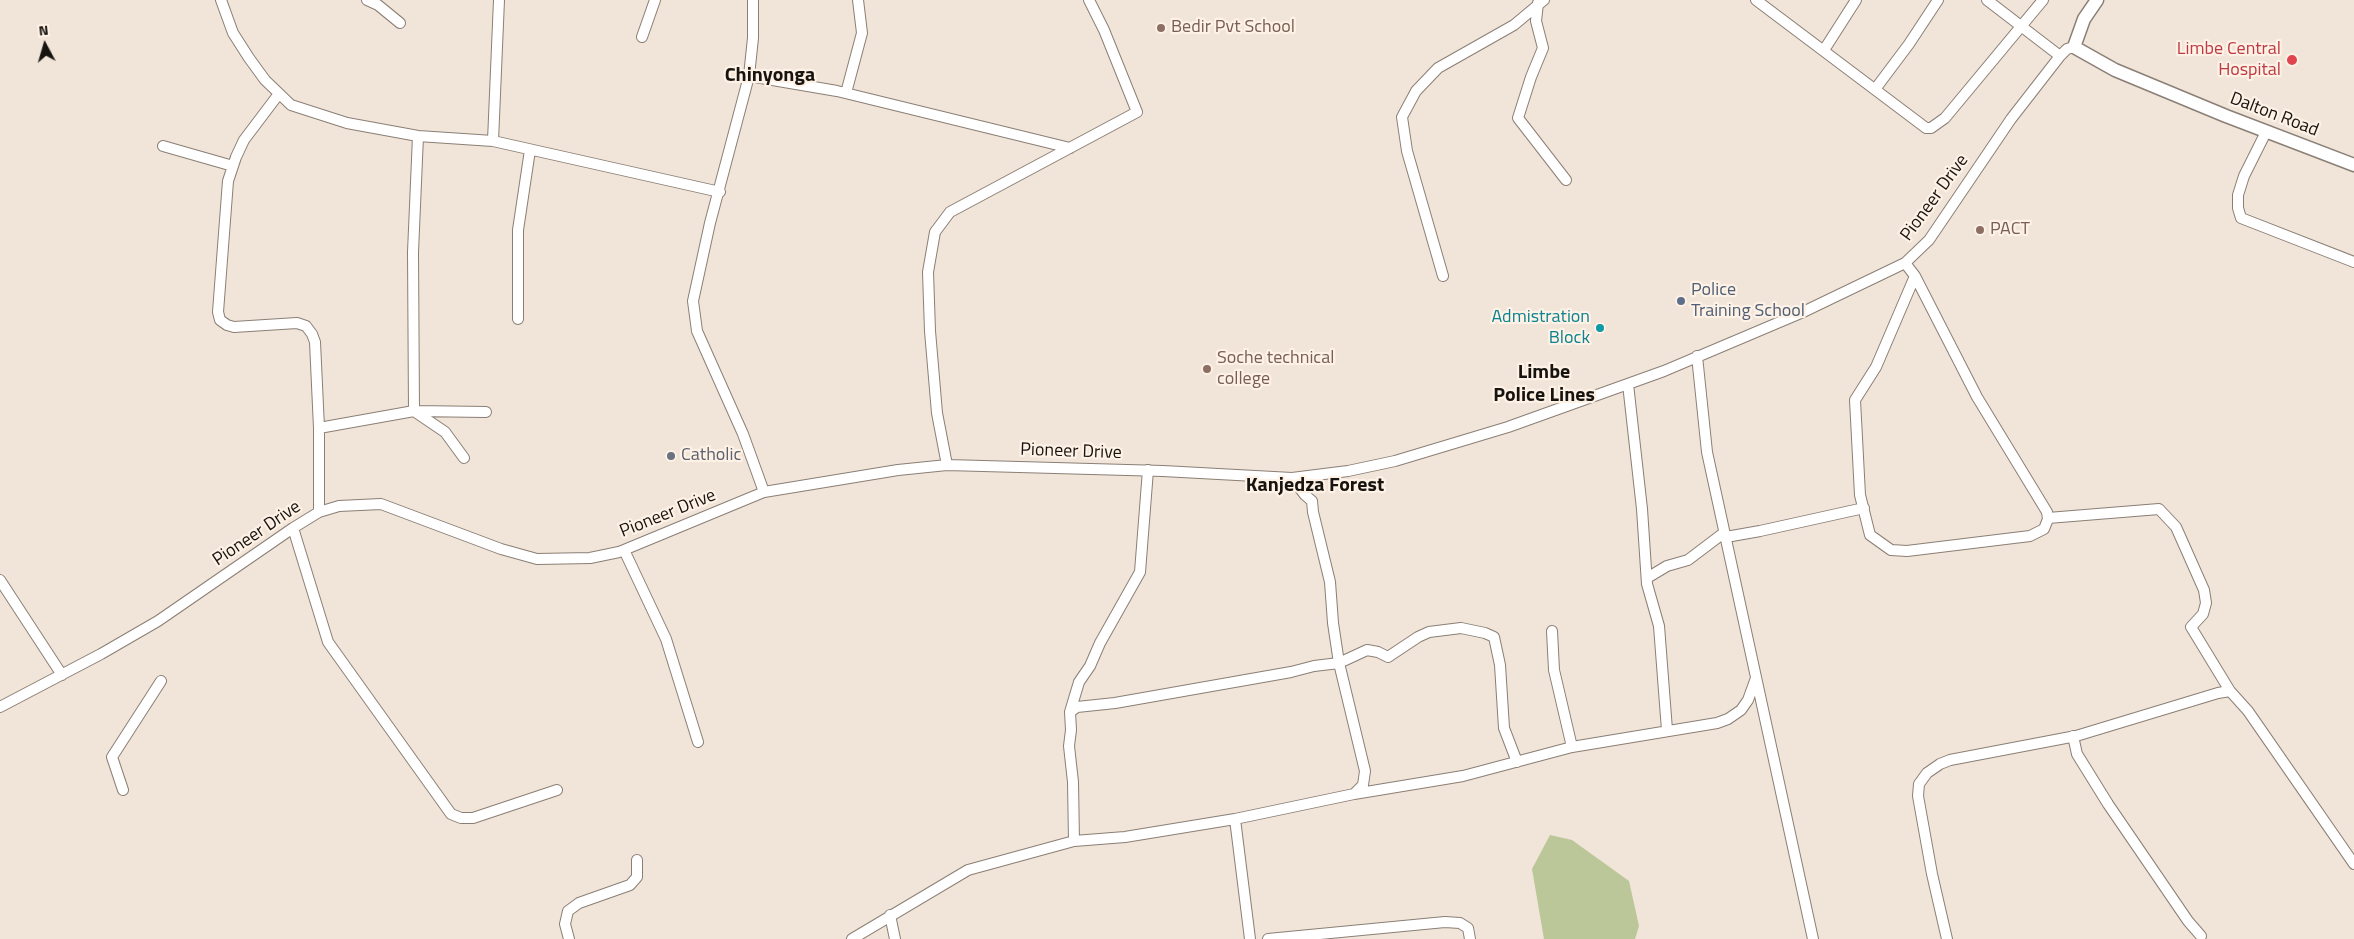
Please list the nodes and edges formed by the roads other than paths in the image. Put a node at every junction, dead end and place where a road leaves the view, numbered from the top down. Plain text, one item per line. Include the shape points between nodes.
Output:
1 (221, 0) edge
2 (367, 0) edge
3 (498, 0) edge
4 (655, 0) edge
5 (753, 0) edge
6 (858, 0) edge
7 (1089, 0) edge
8 (1756, 0) edge
9 (1856, 0) edge
10 (1938, 0) edge
11 (1987, 0) edge
12 (2043, 0) edge
13 (2097, 0) edge
14 (1540, 2) edge
15 (400, 23) dead end
16 (2022, 27) junction
17 (642, 37) dead end
18 (2074, 47) junction
19 (1824, 50) junction
20 (2060, 56) junction
21 (749, 76) junction
22 (1876, 88) junction
23 (846, 93) junction
24 (278, 95) junction
25 (2266, 132) junction
26 (418, 136) junction
27 (493, 141) junction
28 (163, 146) dead end
29 (1070, 148) junction
30 (530, 150) junction
31 (2354, 165) edge
32 (233, 166) junction
33 (1566, 180) dead end
34 (720, 192) junction
35 (2354, 262) edge
36 (1904, 263) junction
37 (1442, 276) dead end
38 (1915, 276) junction
39 (518, 319) dead end
40 (1697, 356) junction
41 (1628, 384) junction
42 (414, 410) junction
43 (486, 412) dead end
44 (320, 428) junction
45 (464, 458) dead end
46 (947, 465) junction
47 (1148, 470) junction
48 (1292, 478) junction
49 (764, 492) junction
50 (1864, 508) junction
51 (319, 512) junction
52 (2048, 518) junction
53 (293, 528) junction
54 (1726, 537) junction
55 (624, 550) junction
56 (1647, 578) junction
57 (0, 580) edge
58 (1552, 631) dead end
59 (1339, 663) junction
60 (62, 675) junction
61 (1756, 678) junction
62 (161, 681) dead end
63 (2230, 691) junction
64 (0, 707) edge
65 (1070, 712) junction
66 (1667, 730) junction
67 (2073, 736) junction
68 (698, 742) dead end
69 (1572, 747) junction
70 (1517, 762) junction
71 (123, 790) dead end
72 (557, 790) dead end
73 (1354, 794) junction
74 (1235, 819) junction
75 (1074, 841) junction
76 (637, 860) dead end
77 (2354, 864) edge
78 (890, 915) junction
79 (2200, 936) dead end
80 (569, 939) edge
81 (852, 939) edge
82 (895, 939) edge
83 (1250, 939) edge
84 (1268, 939) edge
85 (1470, 939) edge
86 (1813, 939) edge
87 (1947, 939) edge

1 - 24 street via 233,32
2 - 15 street
3 - 27 street
4 - 17 street
5 - 21 street
6 - 23 street via 862,33
7 - 29 street via 1137,112
8 - 19 street
9 - 19 street
10 - 22 street
11 - 16 street
12 - 16 street
13 - 18 main road via 2084,19
14 - 33 street via 1536,21 1543,48 1518,118
14 - 37 street via 1514,25 1438,68 1416,91 1402,117 1406,150
16 - 20 street
16 - 22 street via 1936,126 1926,128
18 - 20 street, Pioneer Drive via 2066,49
18 - 25 main road, Dalton Road via 2115,70
19 - 22 street
20 - 36 street, Pioneer Drive via 2011,119 1929,240
21 - 23 street
21 - 34 street
23 - 29 street
24 - 26 street via 291,105 347,123
24 - 32 street via 244,140
25 - 31 main road, Dalton Road
25 - 35 street via 2238,195 2241,218
26 - 27 street
26 - 42 street via 413,252
27 - 30 street
28 - 32 street
29 - 46 street via 950,212 935,232 928,272 930,331 937,413
30 - 34 street
30 - 39 street via 518,230
32 - 44 street via 228,181 218,306 220,320 234,327 298,323 306,326 315,342
34 - 49 street via 698,272 694,317 697,332
36 - 38 street
36 - 40 street, Pioneer Drive via 1801,313
38 - 50 street via 1876,367 1855,400 1860,495
38 - 52 street via 1977,397
40 - 41 street, Pioneer Drive
40 - 54 street via 1707,452
41 - 48 street, Pioneer Drive via 1508,427 1395,461
41 - 56 street
42 - 43 street
42 - 44 street
42 - 45 street via 445,432
44 - 51 street
46 - 47 street, Pioneer Drive
46 - 49 street, Pioneer Drive
47 - 48 street, Pioneer Drive
47 - 65 street via 1140,572 1079,682
48 - 59 street via 1312,501 1330,582
49 - 55 street, Pioneer Drive
50 - 52 street via 1870,535 1891,550 2030,536 2044,529
50 - 54 street
51 - 53 street, Pioneer Drive
51 - 55 street, Pioneer Drive via 339,506 380,504 501,549 538,559 590,558
52 - 63 street via 2159,509 2176,527 2204,590 2206,603 2203,614 2191,627
53 - 60 street, Pioneer Drive via 158,621
53 - 72 street via 328,642 451,814 473,818
54 - 56 street via 1721,536 1688,560 1667,566
54 - 61 street
55 - 68 street via 666,638
56 - 66 street via 1659,626
57 - 60 street
58 - 69 street via 1554,670
59 - 65 street via 1077,707
59 - 70 street via 1367,650 1390,657 1429,632 1461,628 1494,637 1500,666 1504,728
59 - 73 street via 1365,771 1363,785
60 - 64 street, Pioneer Drive
61 - 66 street via 1748,700 1728,720
61 - 86 street
62 - 71 street via 112,757
63 - 67 street
63 - 77 street via 2248,711
65 - 75 street
66 - 69 street
67 - 79 street via 2077,754 2108,804
67 - 87 street via 1950,760 1927,773 1920,784 1918,796
69 - 70 street
70 - 73 street via 1463,776
73 - 74 street
74 - 75 street via 1125,838
74 - 83 street
75 - 78 street via 968,870
76 - 80 street via 637,877 630,885 579,903 568,911 565,924
78 - 81 street
78 - 82 street
84 - 85 street via 1445,922 1460,923 1468,928

